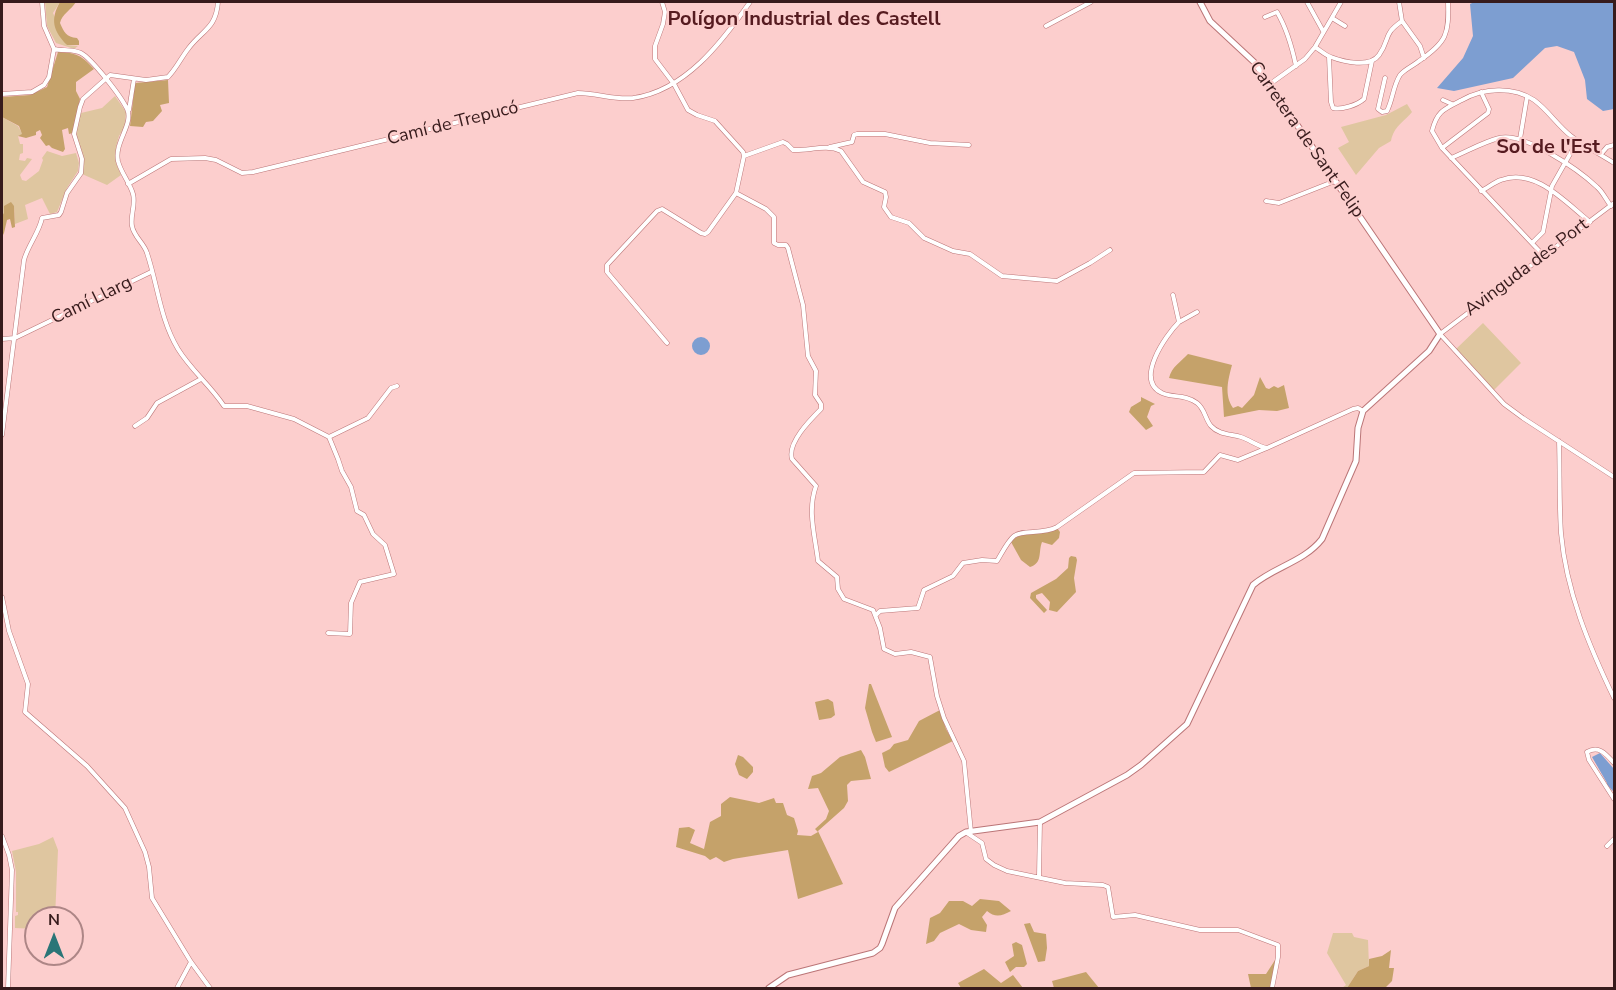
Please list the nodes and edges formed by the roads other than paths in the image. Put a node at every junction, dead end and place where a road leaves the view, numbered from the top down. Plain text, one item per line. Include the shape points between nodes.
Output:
1 (42, 2) edge
2 (218, 2) edge
3 (662, 2) edge
4 (750, 2) edge
5 (1091, 2) edge
6 (1200, 2) edge
7 (1307, 2) edge
8 (1341, 2) edge
9 (1399, 2) edge
10 (1448, 2) edge
11 (1265, 17) dead end
12 (1332, 18) junction
13 (1402, 21) junction
14 (1046, 26) dead end
15 (1345, 26) dead end
16 (1323, 32) junction
17 (1315, 46) junction
18 (54, 49) junction
19 (1329, 57) junction
20 (1424, 58) junction
21 (1372, 61) junction
22 (1296, 66) junction
23 (1385, 78) dead end
24 (105, 79) junction
25 (134, 79) junction
26 (674, 84) junction
27 (1270, 84) junction
28 (1481, 92) junction
29 (2, 94) edge
30 (1527, 97) junction
31 (1443, 100) dead end
32 (1452, 105) junction
33 (129, 111) junction
34 (1520, 139) junction
35 (1578, 140) junction
36 (969, 145) dead end
37 (1614, 145) edge
38 (830, 147) junction
39 (1442, 148) junction
40 (1601, 154) junction
41 (744, 156) junction
42 (1451, 158) junction
43 (1564, 163) junction
44 (1614, 163) edge
45 (1335, 182) junction
46 (128, 184) junction
47 (1551, 190) junction
48 (1481, 191) junction
49 (736, 194) junction
50 (1266, 201) dead end
51 (1613, 205) edge
52 (1590, 222) junction
53 (1532, 243) junction
54 (1110, 250) dead end
55 (1544, 256) junction
56 (151, 272) junction
57 (1173, 296) dead end
58 (1197, 312) dead end
59 (1179, 322) junction
60 (1440, 334) junction
61 (15, 338) junction
62 (2, 339) edge
63 (667, 343) dead end
64 (201, 379) junction
65 (397, 386) dead end
66 (1363, 411) junction
67 (135, 426) dead end
68 (2, 435) edge
69 (329, 437) junction
70 (1559, 440) junction
71 (1267, 448) junction
72 (1614, 477) edge
73 (2, 597) edge
74 (876, 615) junction
75 (328, 633) dead end
76 (1614, 698) edge
77 (1614, 763) edge
78 (1614, 799) edge
79 (1040, 822) junction
80 (969, 832) junction
81 (2, 836) edge
82 (1614, 838) edge
83 (1607, 846) dead end
84 (1039, 876) junction
85 (191, 962) junction
86 (8, 988) edge
87 (177, 988) edge
88 (210, 988) edge
89 (769, 988) edge
90 (1272, 988) edge

1 - 18 street via 44,26
2 - 25 street via 214,21 168,77
3 - 26 street via 665,12 654,53
4 - 26 street, Camí de Trepucó via 722,42
5 - 14 street
6 - 27 main road, Carretera de Sant Felip via 1210,21 1254,62
7 - 16 street
8 - 12 street
9 - 13 street
10 - 20 street via 1446,36
11 - 22 street via 1277,12 1290,38
12 - 15 street
12 - 16 street
13 - 20 street
13 - 21 street via 1391,29
16 - 17 street
17 - 19 street
17 - 22 street
18 - 24 street via 78,51
18 - 29 street via 50,77 44,85 32,92
19 - 21 street
19 - 21 street via 1331,102 1337,109 1364,99
20 - 23 street via 1399,77 1387,111 1382,112 1378,109
22 - 27 street
24 - 25 street via 115,74
24 - 33 street
24 - 61 street via 83,99 74,129 82,159 81,173 67,194 62,212 42,218 28,247
25 - 33 street, Camí Llarg
26 - 41 street via 688,110 715,121
26 - 46 street, Camí de Trepucó via 632,98 578,93 253,172 242,173 205,158 171,159
27 - 45 main road, Carretera de Sant Felip
28 - 30 street via 1502,90
28 - 32 street
28 - 39 street via 1488,113
30 - 34 street
30 - 35 street
31 - 32 street
32 - 39 street via 1435,118 1432,131
33 - 46 street, Camí Llarg via 118,160
34 - 42 street via 1500,137
34 - 43 street
35 - 40 street
35 - 43 street
36 - 38 street via 857,134 852,142
37 - 40 street
38 - 41 street via 793,150 783,142
38 - 54 street via 841,151 863,182 885,192 884,207 891,217 909,223 924,238 970,255 1002,276 1057,281
39 - 42 street
40 - 44 street
41 - 49 street
42 - 48 street
43 - 47 street
43 - 51 street via 1599,189
45 - 50 street via 1279,203
45 - 60 main road, Carretera de Sant Felip
46 - 56 street, Camí Llarg via 135,204 133,232 147,250
47 - 48 street via 1525,177 1513,177
47 - 52 street
47 - 53 street via 1543,232
48 - 53 street
49 - 63 street via 705,234 666,210 657,211 607,265 608,272
49 - 74 street via 774,217 774,243 788,248 803,305 808,356 816,371 815,395 821,409 804,427 790,454 816,486 810,510 818,561 837,577 844,599 873,610
51 - 52 street, Avinguda des Port
52 - 55 street, Avinguda des Port
53 - 55 street
55 - 60 street, Avinguda des Port
56 - 61 street, Camí Llarg
56 - 64 street via 169,331
57 - 59 street
58 - 59 street
59 - 71 street via 1150,369 1153,383 1162,393 1197,402 1212,427 1220,432
60 - 66 main road via 1429,351
60 - 70 street via 1504,404
61 - 62 street, Camí Llarg
61 - 68 street
64 - 67 street via 157,403 147,418
64 - 69 street via 224,406 247,406 294,420
65 - 69 street via 391,388 368,418
66 - 71 street via 1353,409
66 - 79 main road via 1356,461 1322,539 1314,549 1253,585 1186,724 1127,775
69 - 75 street via 357,511 385,545 394,574 360,582 351,603 350,634
70 - 72 street
70 - 76 street via 1561,533 1568,576 1587,639
71 - 74 street via 1238,460 1220,455 1204,472 1134,473 1057,527 1013,537 997,561 963,563 953,576 924,590 918,608 880,611
73 - 85 street via 9,631 28,684 25,712 87,766 125,808 145,852 152,898
74 - 80 street via 884,649 895,654 911,652 930,657 937,696 964,761
77 - 78 street via 1602,750 1587,752
79 - 80 main road
79 - 84 street
80 - 84 street via 979,839 986,859 994,865
80 - 89 main road via 953,841 895,908 880,948 788,975
81 - 86 street via 12,870
82 - 83 street
84 - 90 street via 1108,887 1113,917 1136,915 1193,929 1238,930 1278,945
85 - 87 street
85 - 88 street

